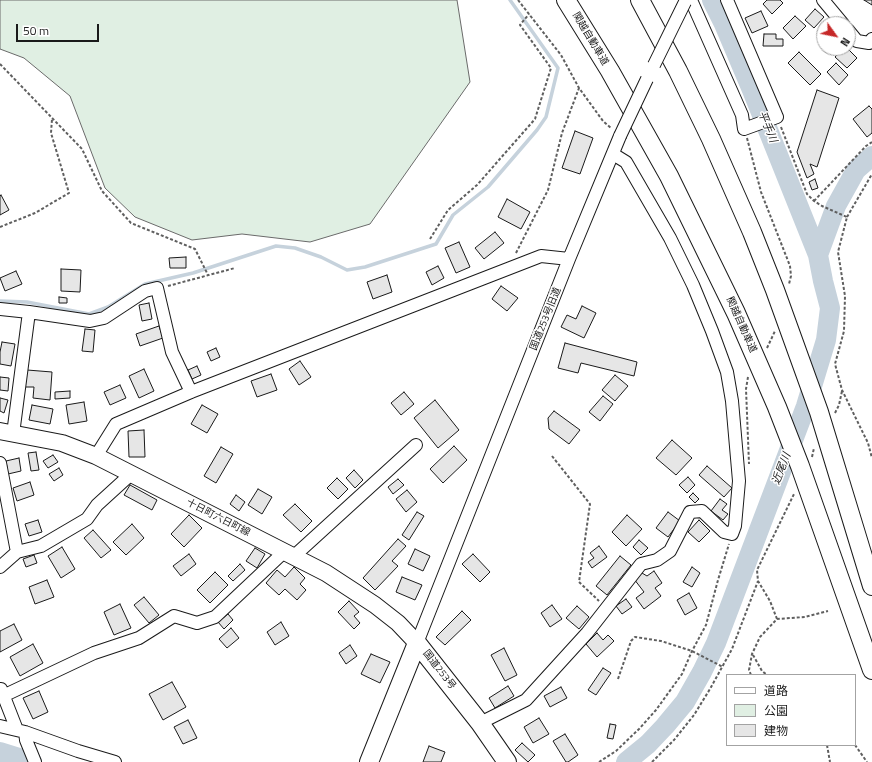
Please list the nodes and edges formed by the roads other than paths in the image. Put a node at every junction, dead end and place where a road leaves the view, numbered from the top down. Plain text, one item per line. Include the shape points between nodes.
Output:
1 (566, 0) edge
2 (640, 0) edge
3 (727, 0) edge
4 (823, 0) edge
5 (687, 1) edge
6 (836, 16) edge
7 (872, 39) edge
8 (856, 40) edge
9 (613, 154) junction
10 (569, 259) junction
11 (0, 309) edge
12 (29, 312) junction
13 (191, 392) junction
14 (4, 434) edge
15 (416, 445) dead end
16 (96, 456) junction
17 (0, 463) edge
18 (131, 474) junction
19 (17, 552) junction
20 (288, 554) junction
21 (0, 567) edge
22 (872, 586) edge
23 (417, 643) junction
24 (872, 670) edge
25 (2, 692) edge
26 (480, 723) junction
27 (0, 726) edge
28 (23, 734) junction
29 (35, 762) edge
30 (115, 762) edge
31 (369, 762) edge
32 (507, 762) edge

1 - 24 highway, 関越自動車道 via 610,71 669,176 736,313 777,408 806,463
2 - 22 highway via 711,139 826,413
3 - 5 street via 775,118 748,128
4 - 6 street
5 - 9 street, 国道253号旧道, bridge
7 - 8 street via 869,43
9 - 10 street, 国道253号旧道
9 - 26 street via 626,162 670,238 693,285 727,372 739,481 735,526 732,534 724,532 702,511 690,512 670,551 658,560 641,564 587,633 526,700
10 - 13 street via 541,256
10 - 23 street, 国道253号旧道
11 - 12 street
12 - 13 street via 90,321 104,318 145,291 157,288 172,352
12 - 14 street
13 - 16 street via 116,424
14 - 16 main road, 十日町六日町線 via 62,443
15 - 20 street
16 - 18 main road, 十日町六日町線
17 - 19 street
18 - 19 street via 96,505 87,519 40,546
18 - 20 main road, 十日町六日町線
19 - 21 street
20 - 23 main road, 十日町六日町線 via 326,573 375,605 398,623
20 - 25 street via 215,617 197,623 174,616 139,638 94,653
23 - 26 highway, 国道253号
23 - 31 highway, 国道253号
25 - 28 street
26 - 32 highway, 国道253号
27 - 28 street
28 - 29 street
28 - 30 street

